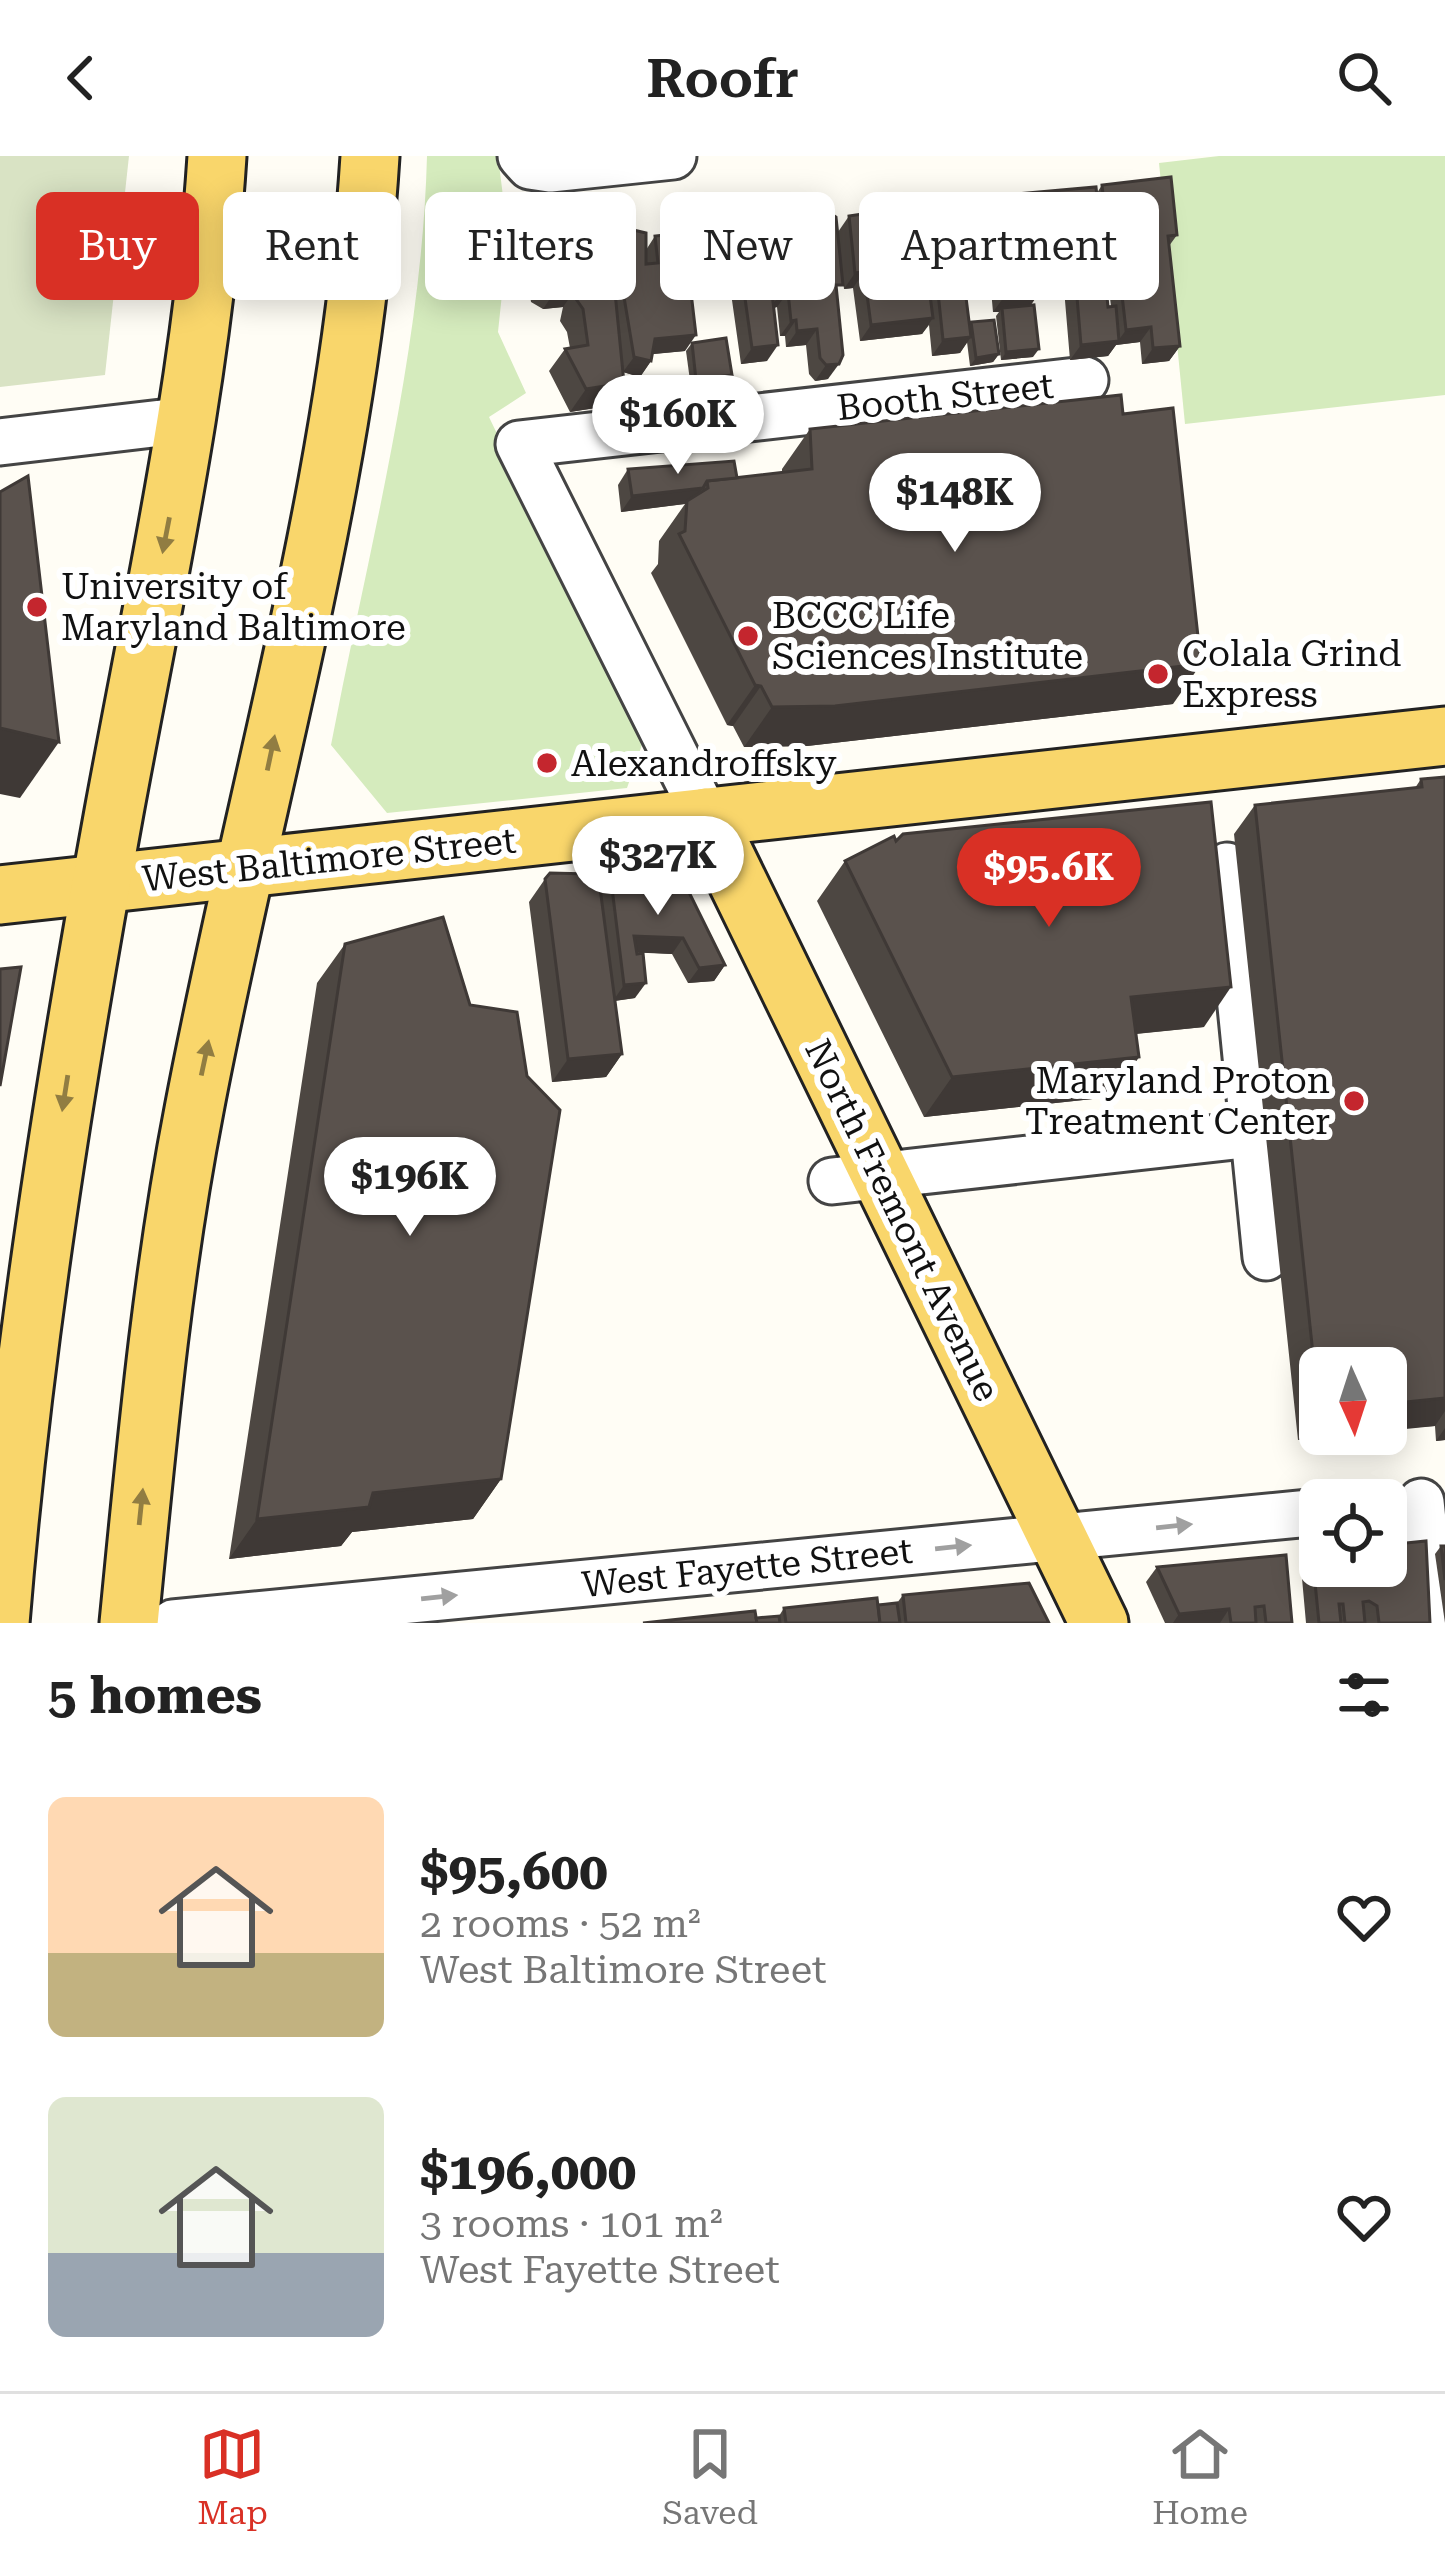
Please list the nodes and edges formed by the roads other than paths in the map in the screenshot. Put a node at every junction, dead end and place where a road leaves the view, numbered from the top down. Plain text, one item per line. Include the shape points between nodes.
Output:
1 (217, 156) edge
2 (370, 156) edge
3 (673, 156) edge
4 (526, 161) edge
5 (1085, 380) dead end
6 (187, 420) junction
7 (0, 442) edge
8 (1445, 736) edge
9 (706, 817) junction
10 (1227, 866) dead end
11 (248, 868) junction
12 (101, 884) junction
13 (0, 895) edge
14 (1253, 1134) junction
15 (857, 1178) junction
16 (1266, 1257) dead end
17 (1417, 1502) edge
18 (1299, 1514) edge
19 (1058, 1537) junction
20 (281, 1618) edge
21 (0, 1623) edge
22 (129, 1623) edge
23 (173, 1623) edge
24 (1099, 1623) edge
25 (1434, 1623) edge

1 - 6 main road
11 -> 2 main road via 342,414
3 - 4 street via 550,170
5 - 9 street, Booth Street via 519,444
6 - 7 street
6 -> 12 main road
8 - 9 main road, West Baltimore Street
9 - 11 main road, West Baltimore Street
9 - 15 main road, North Fremont Avenue
10 - 14 street
11 - 12 main road, West Baltimore Street
22 -> 11 main road via 165,1270
12 - 13 main road, West Baltimore Street
12 -> 21 main road via 32,1311
14 - 15 street
14 - 16 street
15 - 19 main road, North Fremont Avenue
17 - 25 street
19 -> 18 street, West Fayette Street
20 -> 19 street, West Fayette Street
19 - 24 main road, North Fremont Avenue
20 - 23 street, West Fayette Street

